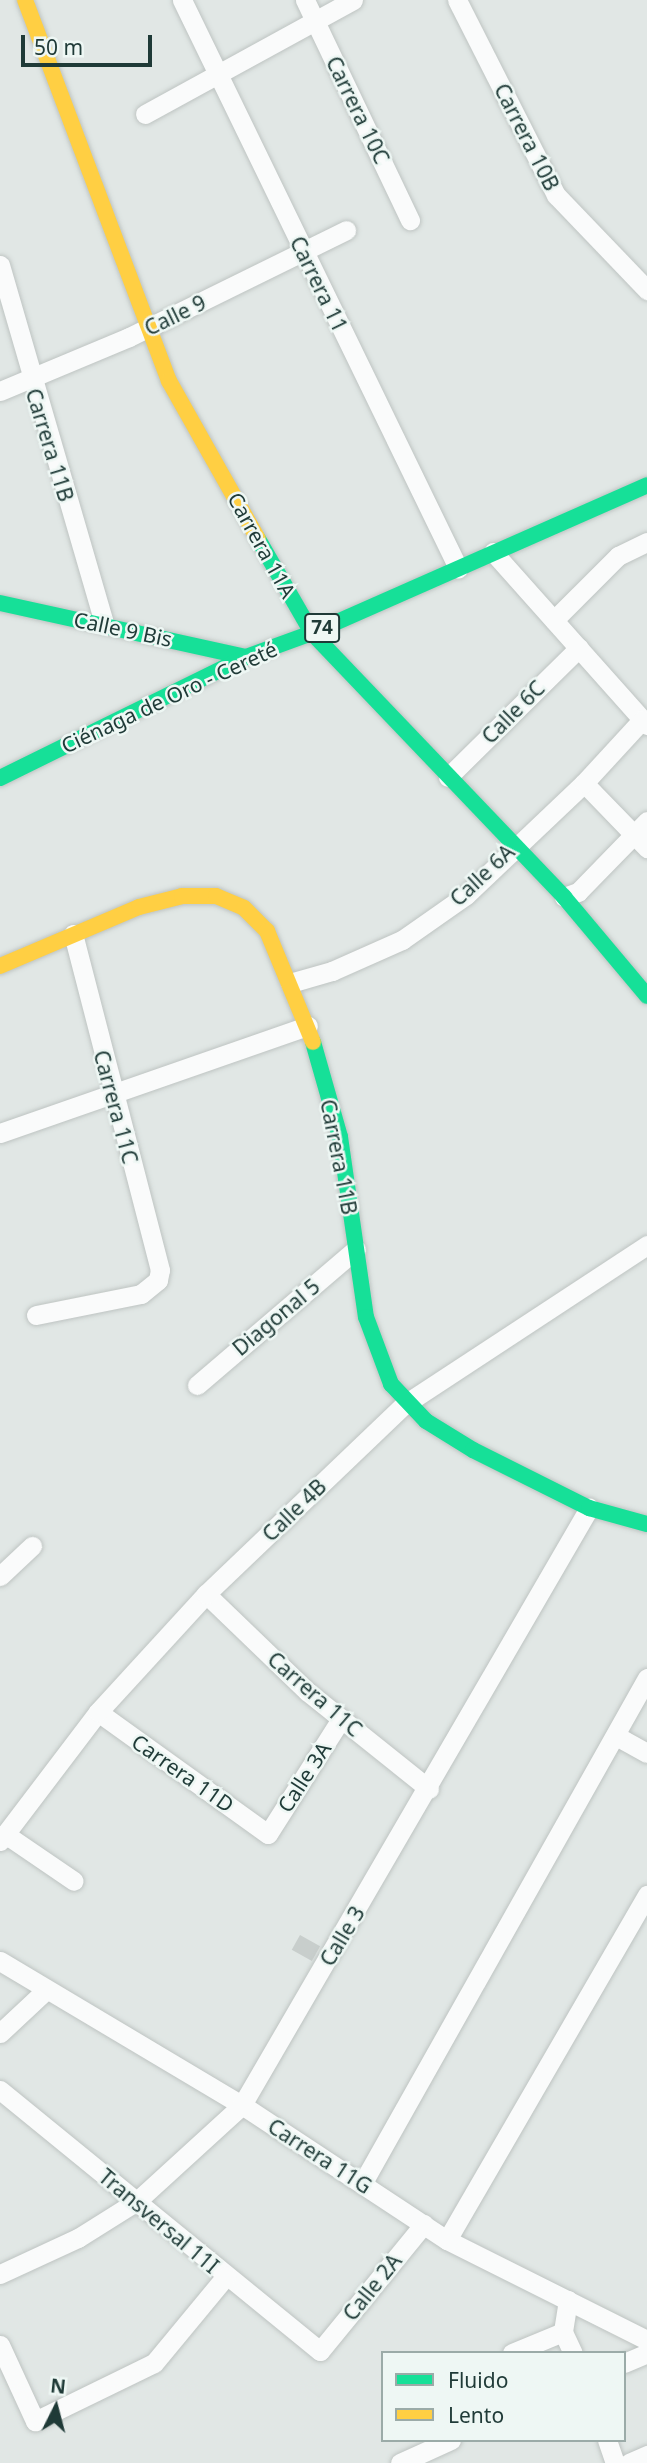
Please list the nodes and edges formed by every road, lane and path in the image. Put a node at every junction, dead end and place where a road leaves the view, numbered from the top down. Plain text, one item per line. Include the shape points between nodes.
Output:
1 (25, 0) edge
2 (182, 0) edge
3 (305, 0) edge
4 (353, 0) edge
5 (457, 0) edge
6 (314, 19) junction
7 (218, 75) junction
8 (145, 114) dead end
9 (410, 220) dead end
10 (346, 230) dead end
11 (303, 251) junction
12 (0, 265) edge
13 (647, 290) edge
14 (150, 327) junction
15 (30, 379) junction
16 (0, 391) edge
17 (647, 485) edge
18 (647, 542) edge
19 (494, 552) junction
20 (458, 568) junction
21 (0, 603) edge
22 (554, 620) junction
23 (104, 624) junction
24 (312, 633) junction
25 (579, 648) junction
26 (246, 657) junction
27 (645, 722) edge
28 (448, 777) junction
29 (0, 778) edge
30 (584, 783) junction
31 (643, 835) edge
32 (516, 844) junction
33 (564, 897) junction
34 (73, 934) junction
35 (0, 965) edge
36 (290, 983) junction
37 (647, 996) edge
38 (308, 1026) junction
39 (111, 1094) junction
40 (0, 1133) edge
41 (647, 1245) edge
42 (356, 1249) junction
43 (36, 1315) dead end
44 (197, 1385) dead end
45 (405, 1404) junction
46 (589, 1508) junction
47 (647, 1524) edge
48 (32, 1545) dead end
49 (0, 1576) edge
50 (206, 1594) junction
51 (647, 1678) edge
52 (98, 1712) junction
53 (341, 1719) junction
54 (618, 1737) junction
55 (647, 1753) edge
56 (429, 1789) junction
57 (268, 1834) joint
58 (2, 1837) edge
59 (74, 1881) dead end
60 (647, 1895) edge
61 (0, 1961) edge
62 (46, 1990) junction
63 (0, 2033) edge
64 (0, 2090) edge
65 (243, 2105) junction
66 (362, 2184) junction
67 (136, 2201) junction
68 (424, 2224) junction
69 (447, 2240) junction
70 (0, 2274) edge
71 (226, 2276) junction
72 (568, 2300) junction
73 (563, 2332) junction
74 (647, 2340) edge
75 (0, 2345) edge
76 (320, 2350) joint
77 (517, 2351) edge
78 (572, 2351) edge
79 (647, 2353) edge
80 (626, 2362) edge
81 (6, 2371) edge
82 (447, 2442) edge
83 (608, 2442) edge
84 (647, 2455) edge
85 (400, 2463) edge
86 (615, 2463) edge
87 (629, 2463) edge

1 - 14 main road, Carrera 11A
2 - 7 street, Carrera 11
3 - 6 street, Carrera 10C
4 - 6 street
5 - 13 street, Carrera 10B via 556,195
6 - 7 street
6 - 9 street, Carrera 10C
7 - 8 street
7 - 11 street, Carrera 11
10 - 11 street, Calle 9
11 - 14 street, Calle 9
11 - 20 street, Carrera 11
12 - 15 street, Carrera 11B
14 - 15 street, Calle 9
14 - 24 main road, Carrera 11A via 169,381
15 - 16 street, Calle 9
15 - 23 street, Carrera 11B
17 - 19 main road, Ciénaga de Oro - Cereté / 74
18 - 22 street via 618,556
19 - 20 main road, Ciénaga de Oro - Cereté / 74
19 - 22 street
20 - 24 main road, Ciénaga de Oro - Cereté / 74
21 - 23 main road, Calle 9 Bis
22 - 25 street
23 - 26 main road, Calle 9 Bis
24 - 26 main road, Ciénaga de Oro - Cereté / 74
24 - 28 main road, Carrera 11A
25 - 27 street
25 - 28 street, Calle 6C
26 - 29 main road, Ciénaga de Oro - Cereté / 74
27 - 30 street, Calle 6A
28 - 32 main road, Carrera 11A
30 - 31 street
30 - 32 street, Calle 6A
31 - 33 street via 578,892
32 - 33 main road, Carrera 11A
32 - 36 street, Calle 6A via 466,895 402,940 332,971
33 - 37 main road, Carrera 11A
34 - 35 main road, Carrera 11B
34 - 36 main road, Carrera 11B via 139,907 182,896 216,897 244,908 267,931
34 - 39 street, Carrera 11C
36 - 38 main road, Carrera 11B
38 - 39 street
38 - 42 main road, Carrera 11B via 340,1138
39 - 40 street
39 - 43 street, Carrera 11C via 159,1280 141,1294
41 - 45 street, Calle 4B
42 - 44 street, Diagonal 5
42 - 45 main road, Carrera 11B via 377,1356
45 - 46 main road, Carrera 11B via 473,1450
45 - 50 street, Calle 4B
46 - 47 main road, Carrera 11B
46 - 56 street, Calle 3
48 - 49 street
50 - 52 street, Calle 4B
50 - 53 street, Carrera 11C
51 - 54 street
52 - 57 street, Carrera 11D
52 - 58 street, Calle 4B
53 - 56 street, Carrera 11C
53 - 57 street, Calle 3A
54 - 55 street
54 - 66 street
56 - 65 street, Calle 3
58 - 59 street
60 - 69 street
61 - 62 street, Carrera 11G
62 - 63 street
62 - 65 street, Carrera 11G
64 - 67 street, Transversal 11I
65 - 66 street, Carrera 11G
65 - 67 street, Calle 3
66 - 68 street, Carrera 11G
67 - 70 street, Calle 3 via 78,2238
67 - 71 street, Transversal 11I
68 - 69 street, Carrera 11G
68 - 76 street, Calle 2A
69 - 72 street, Carrera 11G
71 - 76 street, Transversal 11I
71 - 81 street via 153,2364 35,2421
72 - 73 street
72 - 74 street, Carrera 11G
73 - 77 street
73 - 78 street
75 - 81 street
79 - 80 street
82 - 85 street
83 - 86 street
84 - 87 street

